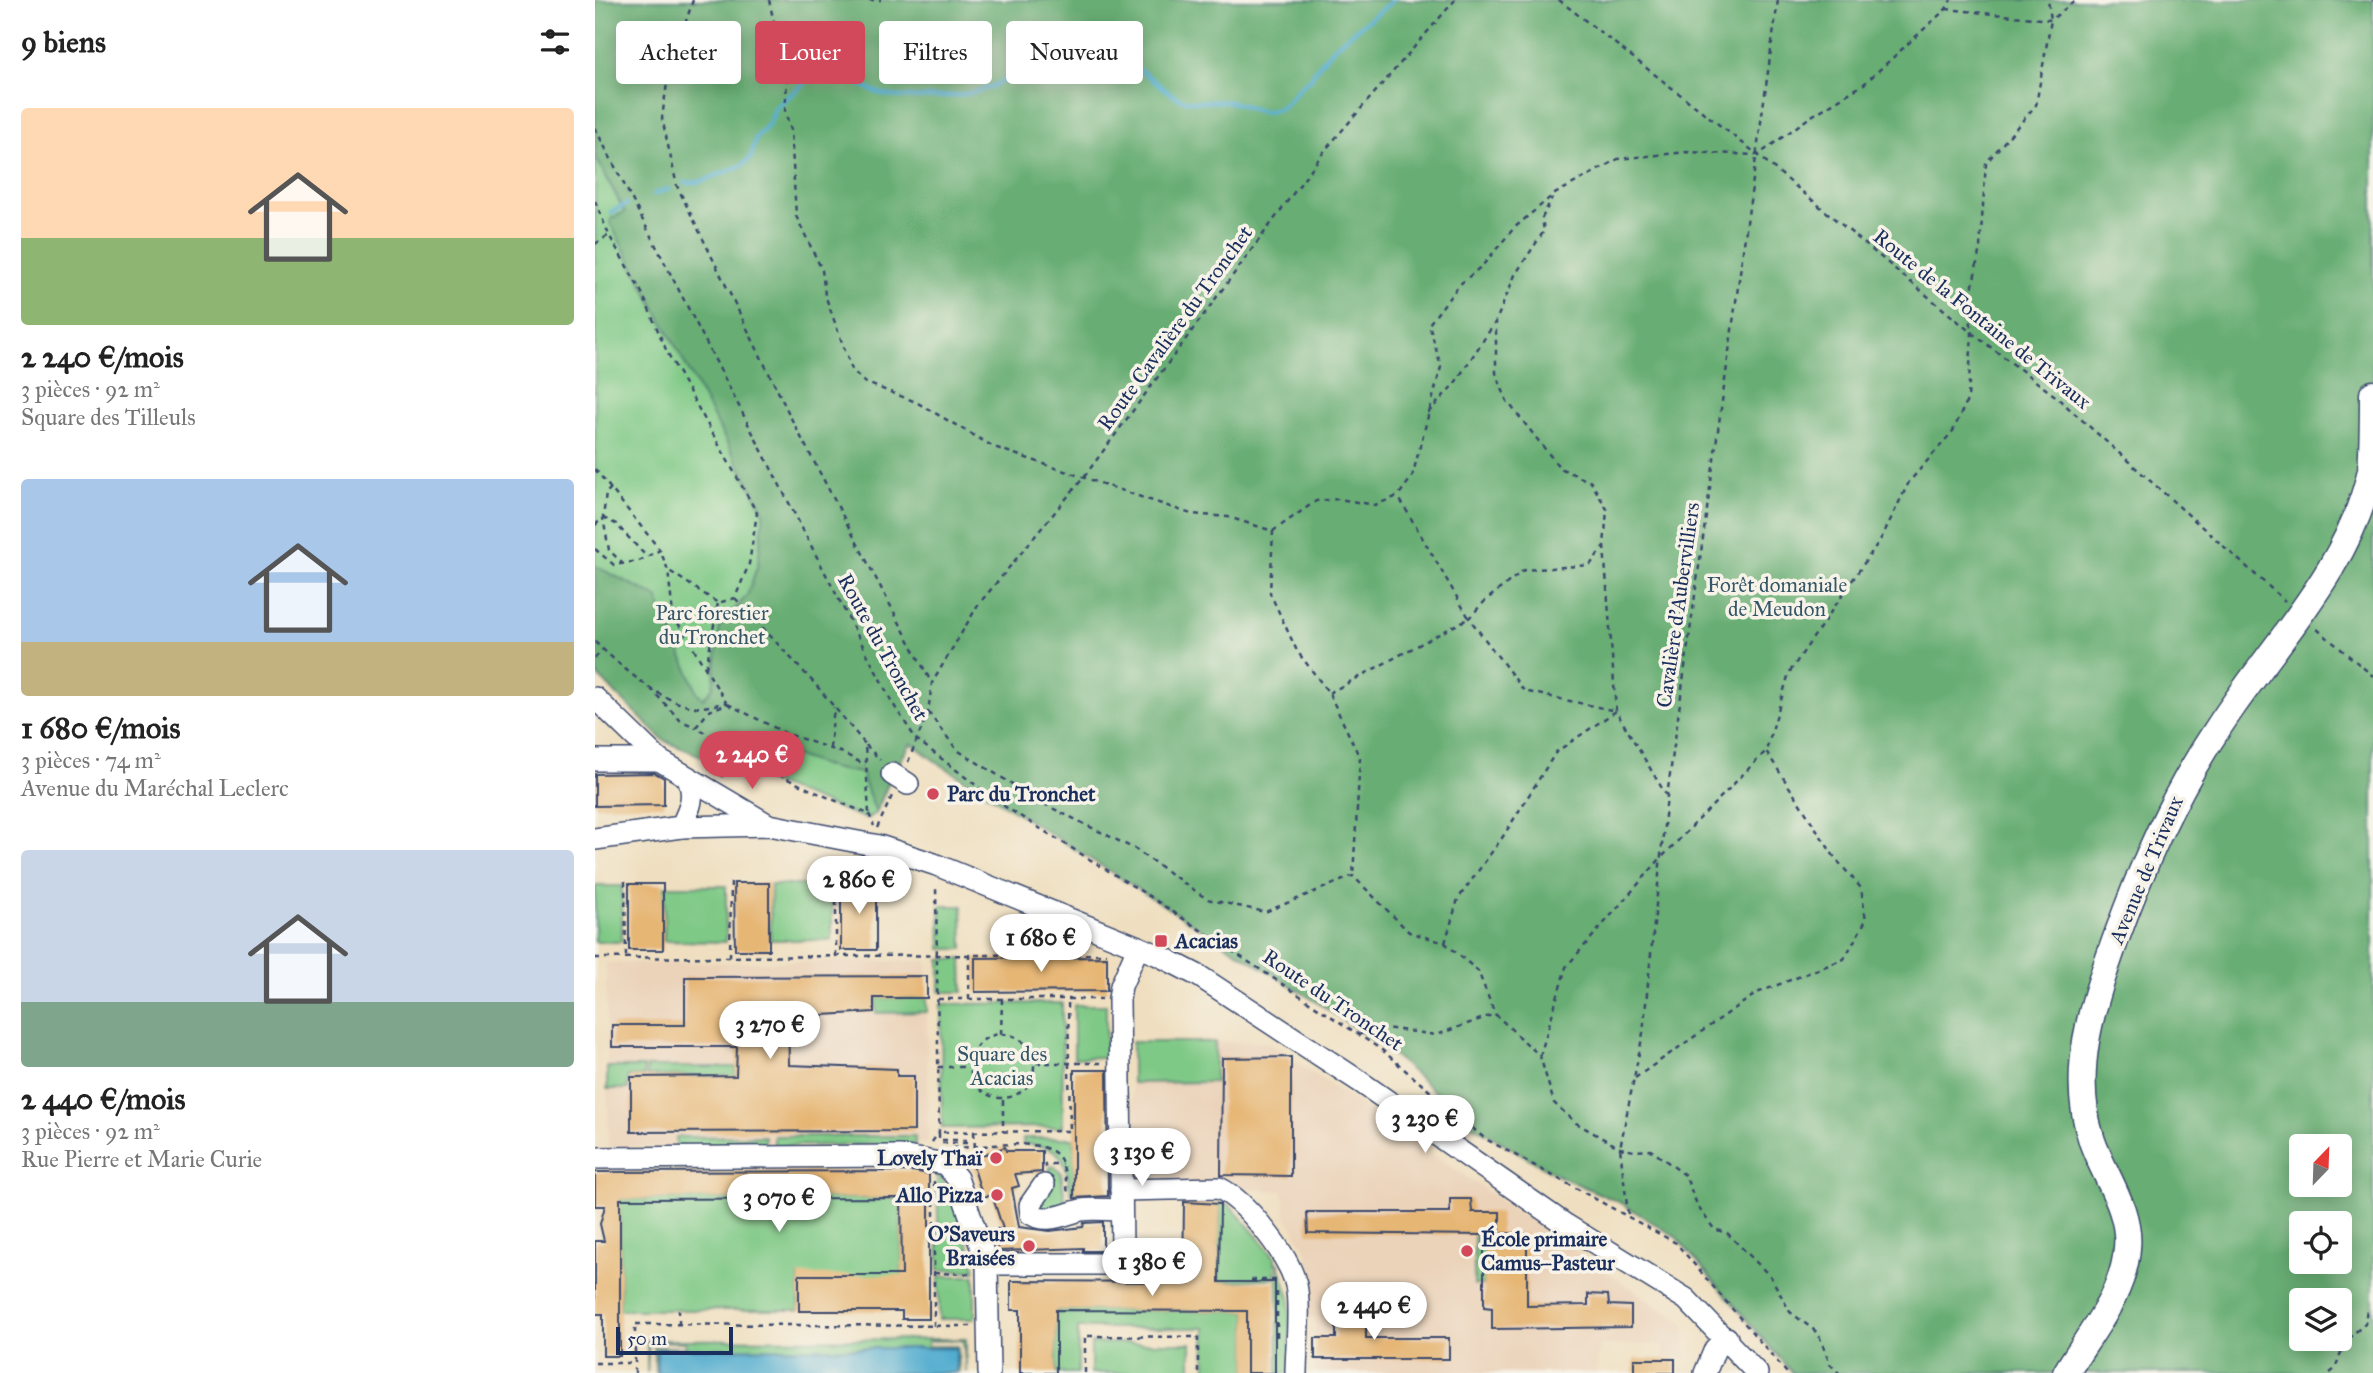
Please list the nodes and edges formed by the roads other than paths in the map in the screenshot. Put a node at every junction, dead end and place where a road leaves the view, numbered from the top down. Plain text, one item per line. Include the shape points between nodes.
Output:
1 (2373, 394) edge
2 (595, 698) edge
3 (595, 760) edge
4 (659, 760) junction
5 (688, 779) junction
6 (769, 825) junction
7 (681, 827) junction
8 (595, 839) edge
9 (1138, 947) junction
10 (595, 1158) edge
11 (1044, 1175) road end
12 (1121, 1200) junction
13 (988, 1269) junction
14 (1727, 1338) junction
15 (989, 1373) edge
16 (1296, 1373) edge
17 (1705, 1373) edge
18 (1757, 1373) edge
19 (2066, 1373) edge

1 - 19 main road, Avenue de Trivaux via 2372,467 2357,520 2337,562 2238,698 2177,794 2147,857 2103,975 2084,1045 2083,1098 2092,1142 2125,1220 2128,1246 2118,1285
2 - 4 street
3 - 4 street
4 - 5 street
5 - 6 street
5 - 7 street via 693,790
6 - 7 street
6 - 9 street via 879,846 934,864
7 - 8 street
9 - 12 street via 1120,992
9 - 14 street via 1199,976 1347,1073 1566,1225 1686,1299
10 - 13 street via 888,1156 939,1151 954,1172
11 - 12 street via 1030,1205 1031,1214 1059,1218
12 - 13 street via 1122,1250 1116,1260
12 - 16 street via 1219,1188 1231,1194 1277,1248 1296,1285
13 - 15 street
14 - 17 street via 1715,1349
14 - 18 street

